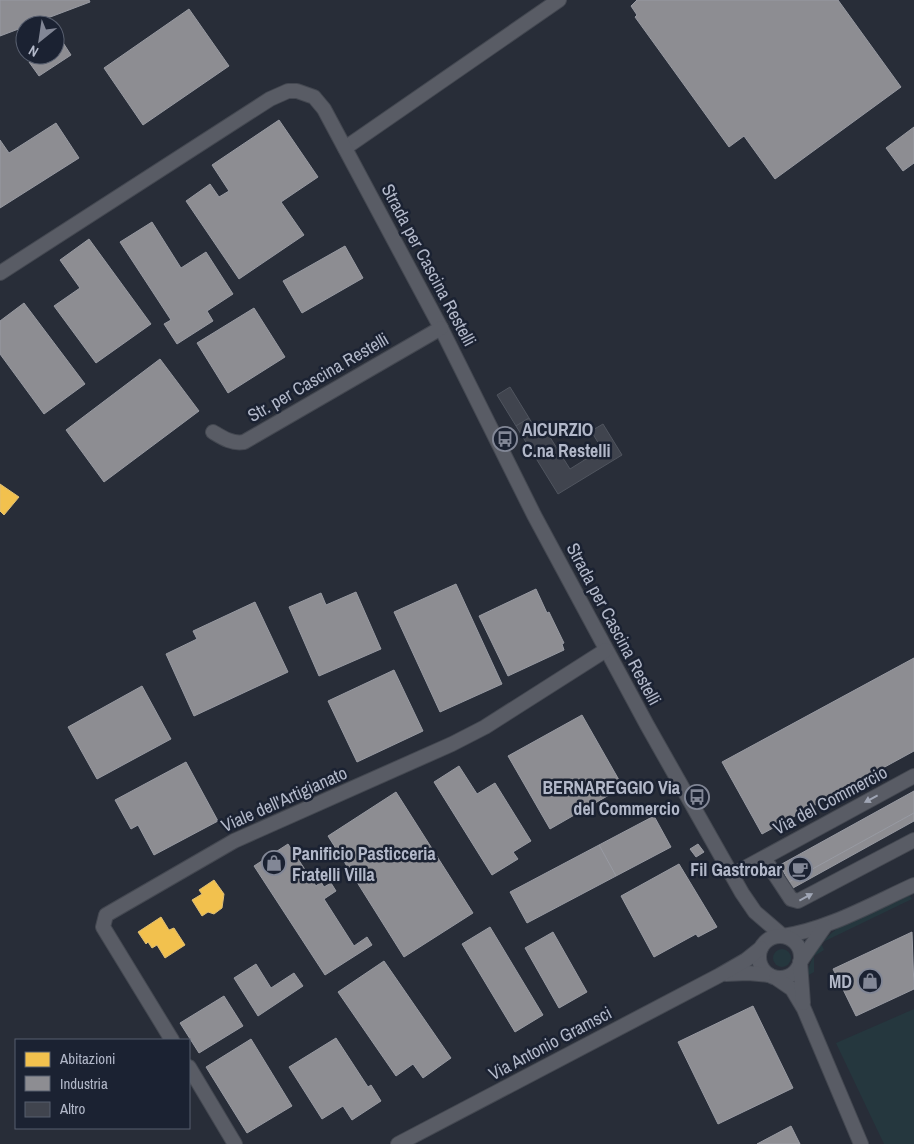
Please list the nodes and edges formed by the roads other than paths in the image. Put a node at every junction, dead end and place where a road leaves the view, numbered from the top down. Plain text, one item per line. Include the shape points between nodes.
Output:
1 (559, 0) edge
2 (345, 148) junction
3 (0, 273) edge
4 (441, 328) junction
5 (213, 432) dead end
6 (606, 650) junction
7 (914, 776) edge
8 (914, 840) edge
9 (764, 858) junction
10 (732, 875) junction
11 (914, 885) edge
12 (755, 912) junction
13 (825, 926) junction
14 (783, 936) junction
15 (761, 948) junction
16 (800, 962) junction
17 (720, 975) junction
18 (773, 976) junction
19 (804, 1009) junction
20 (171, 1039) edge
21 (190, 1070) edge
22 (236, 1144) edge
23 (398, 1144) edge
24 (861, 1144) edge

1 - 2 street
2 - 3 street, Strada per Cascina Restelli via 318,100 303,92 283,93
2 - 4 street, Strada per Cascina Restelli
4 - 5 street, Str. per Cascina Restelli via 244,442 229,441
4 - 6 street, Strada per Cascina Restelli via 534,515
6 - 10 street, Strada per Cascina Restelli
6 - 20 street, Viale dell'Artigianato via 485,727 234,841 106,915 103,927
7 -> 9 street, Via del Commercio
9 -> 8 street, Via del Commercio via 791,899 798,902
9 - 10 street, Via del Commercio
10 - 12 street
11 - 13 street
12 - 14 street
12 - 15 street via 762,938
13 - 14 street
13 - 16 street
14 - 15 street via 770,938
14 - 16 street via 797,945
15 - 17 street, Via Antonio Gramsci
15 - 18 street via 760,964
16 - 18 street via 792,974
16 - 19 street
17 - 18 street, Via Antonio Gramsci via 748,973
17 - 23 street, Via Antonio Gramsci
18 - 19 street via 792,990
19 - 24 street
21 - 22 street

